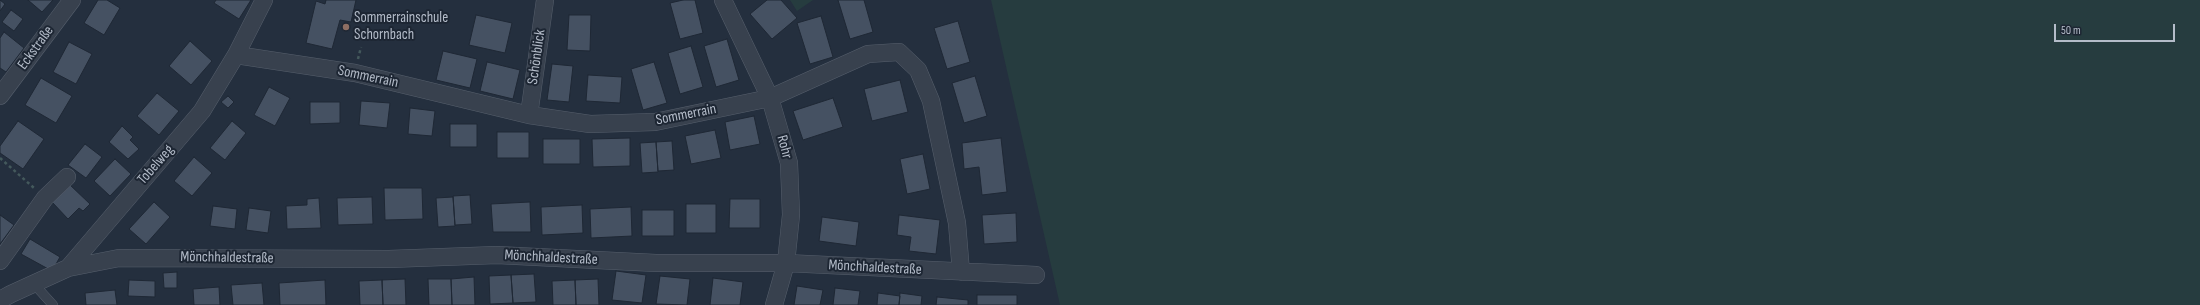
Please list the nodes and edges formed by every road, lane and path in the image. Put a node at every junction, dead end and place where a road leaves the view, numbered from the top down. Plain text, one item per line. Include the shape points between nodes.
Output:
1 (72, 0) edge
2 (264, 0) edge
3 (545, 0) edge
4 (723, 0) edge
5 (236, 54) junction
6 (0, 96) edge
7 (770, 98) junction
8 (530, 115) junction
9 (0, 158) edge
10 (67, 177) dead end
11 (45, 198) junction
12 (0, 261) edge
13 (786, 263) junction
14 (68, 268) junction
15 (961, 272) junction
16 (1036, 275) dead end
17 (34, 284) junction
18 (4, 292) edge
19 (53, 305) edge
20 (774, 305) edge

1 - 6 street, Eckstraße
2 - 5 street, Tobelweg
3 - 8 street, Schönblick
4 - 7 street, Rohr
5 - 8 street, Sommerrain via 355,73
5 - 14 street, Tobelweg via 202,111
7 - 8 street, Sommerrain via 655,122 590,124
7 - 13 street, Rohr via 789,163 791,215
7 - 15 street, Sommerrain via 868,54 899,52 918,70 931,101 957,223
9 - 11 path
10 - 11 street
11 - 12 street
13 - 14 street, Mönchhaldestraße via 656,263 497,255 290,260 170,256 119,258
13 - 15 street, Mönchhaldestraße
13 - 20 street, Rohr
14 - 17 street, Tobelweg
15 - 16 street, Mönchhaldestraße
17 - 18 street, Tobelweg
17 - 19 lane

